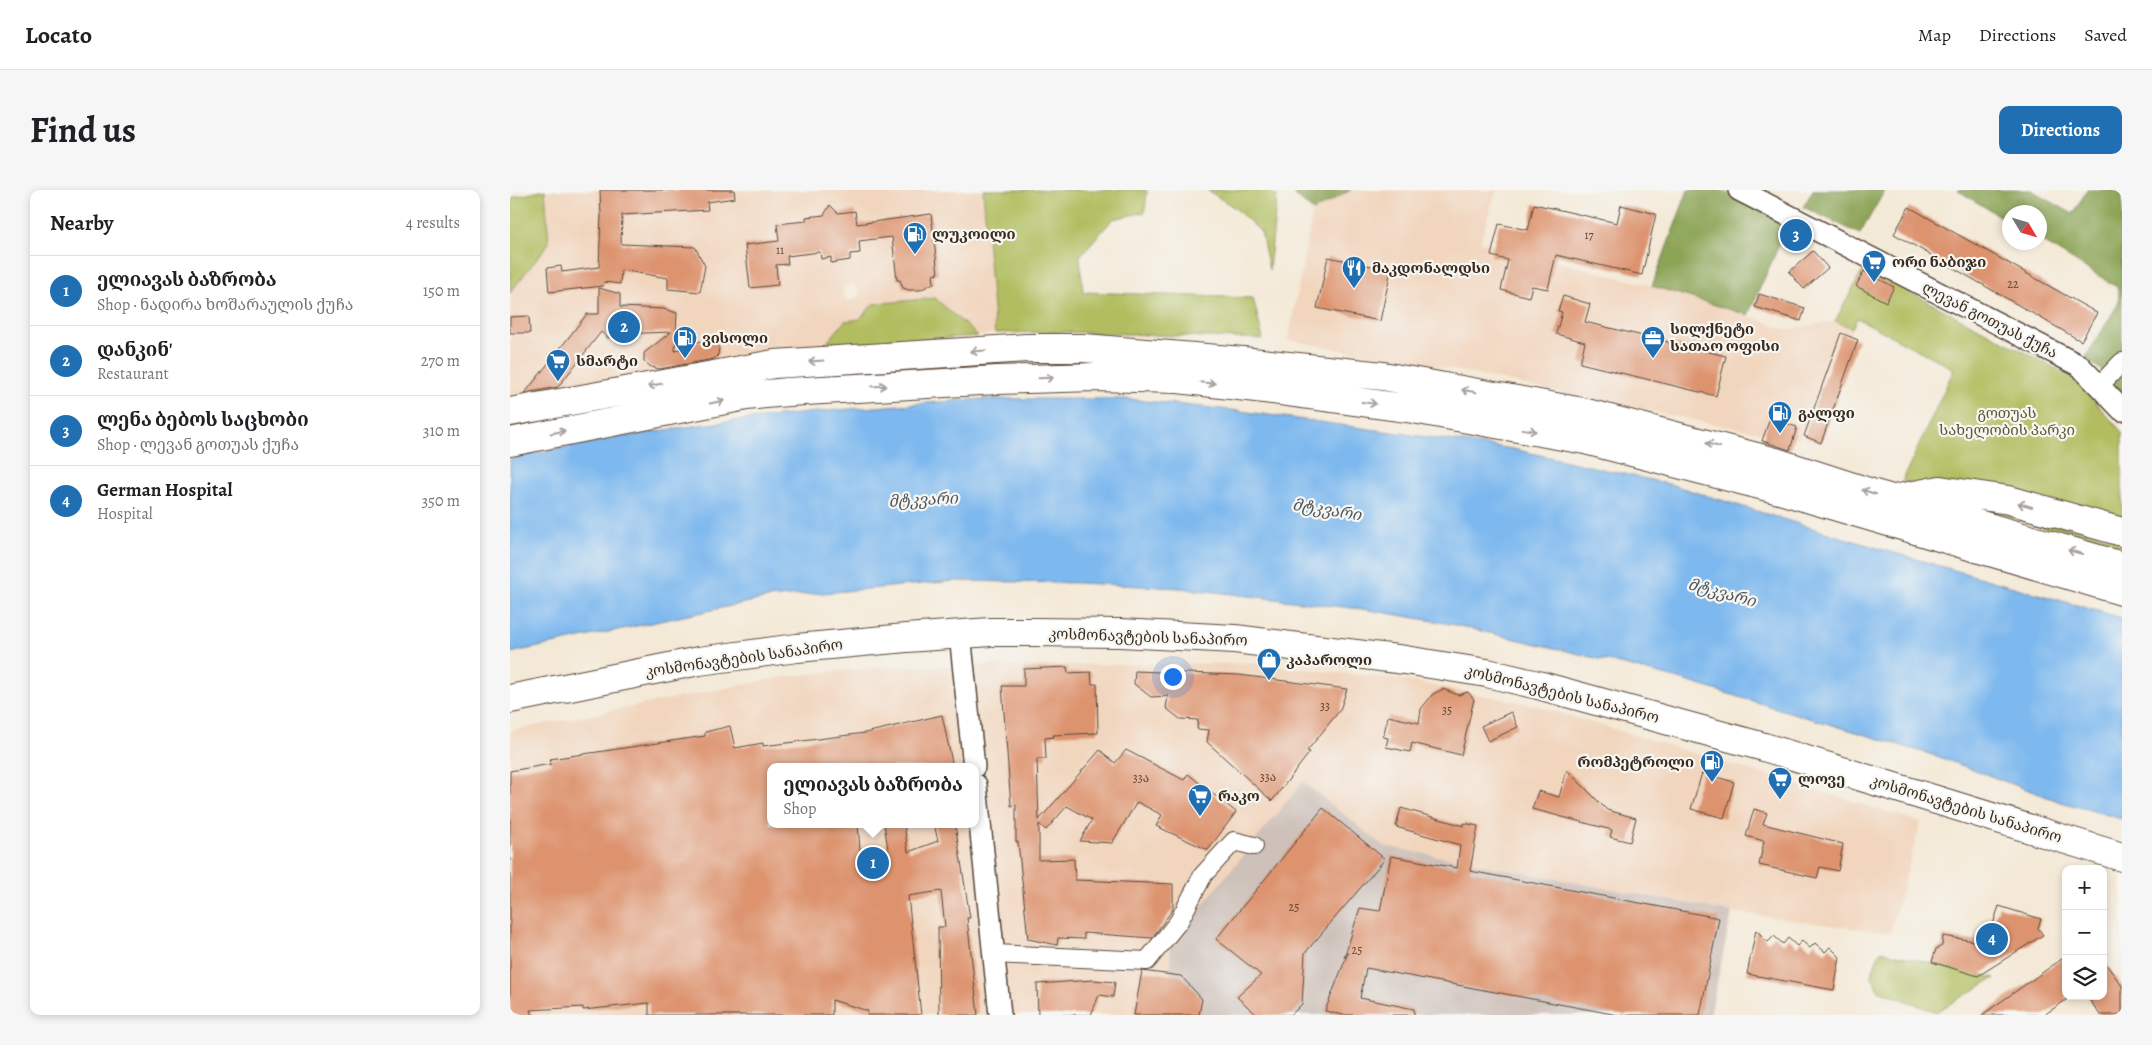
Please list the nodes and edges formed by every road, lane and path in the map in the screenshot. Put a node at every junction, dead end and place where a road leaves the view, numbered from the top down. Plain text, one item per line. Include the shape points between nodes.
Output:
1 (1739, 190) edge
2 (2122, 362) edge
3 (2100, 385) junction
4 (2122, 410) edge
5 (510, 412) edge
6 (510, 442) edge
7 (1896, 499) junction
8 (2122, 532) edge
9 (2122, 566) edge
10 (2122, 591) edge
11 (960, 634) junction
12 (510, 699) edge
13 (974, 763) edge
14 (979, 813) edge
15 (1254, 846) dead end
16 (2122, 857) edge
17 (994, 954) junction
18 (1000, 1015) edge

1 - 3 street, ლევან გოთუას ქუჩა via 2080,366
2 - 3 street
3 - 4 street, ლევან გოთუას ქუჩა
7 -> 5 main road via 1776,462 1583,412 1383,376 1084,348 1027,348 774,364
6 -> 10 main road via 746,396 788,392 997,380 1095,377 1178,380 1412,409 1585,440 1787,492
8 -> 7 main road via 2009,500 1940,490
9 -> 7 main road
11 - 12 main road, კოსმონავტების სანაპირო via 797,648 699,661
11 - 13 street
11 - 16 main road, კოსმონავტების სანაპირო via 1101,633 1235,639 1487,673 1680,723
14 - 17 street
15 - 17 street via 1234,841 1203,875 1179,921 1147,961
17 - 18 street

